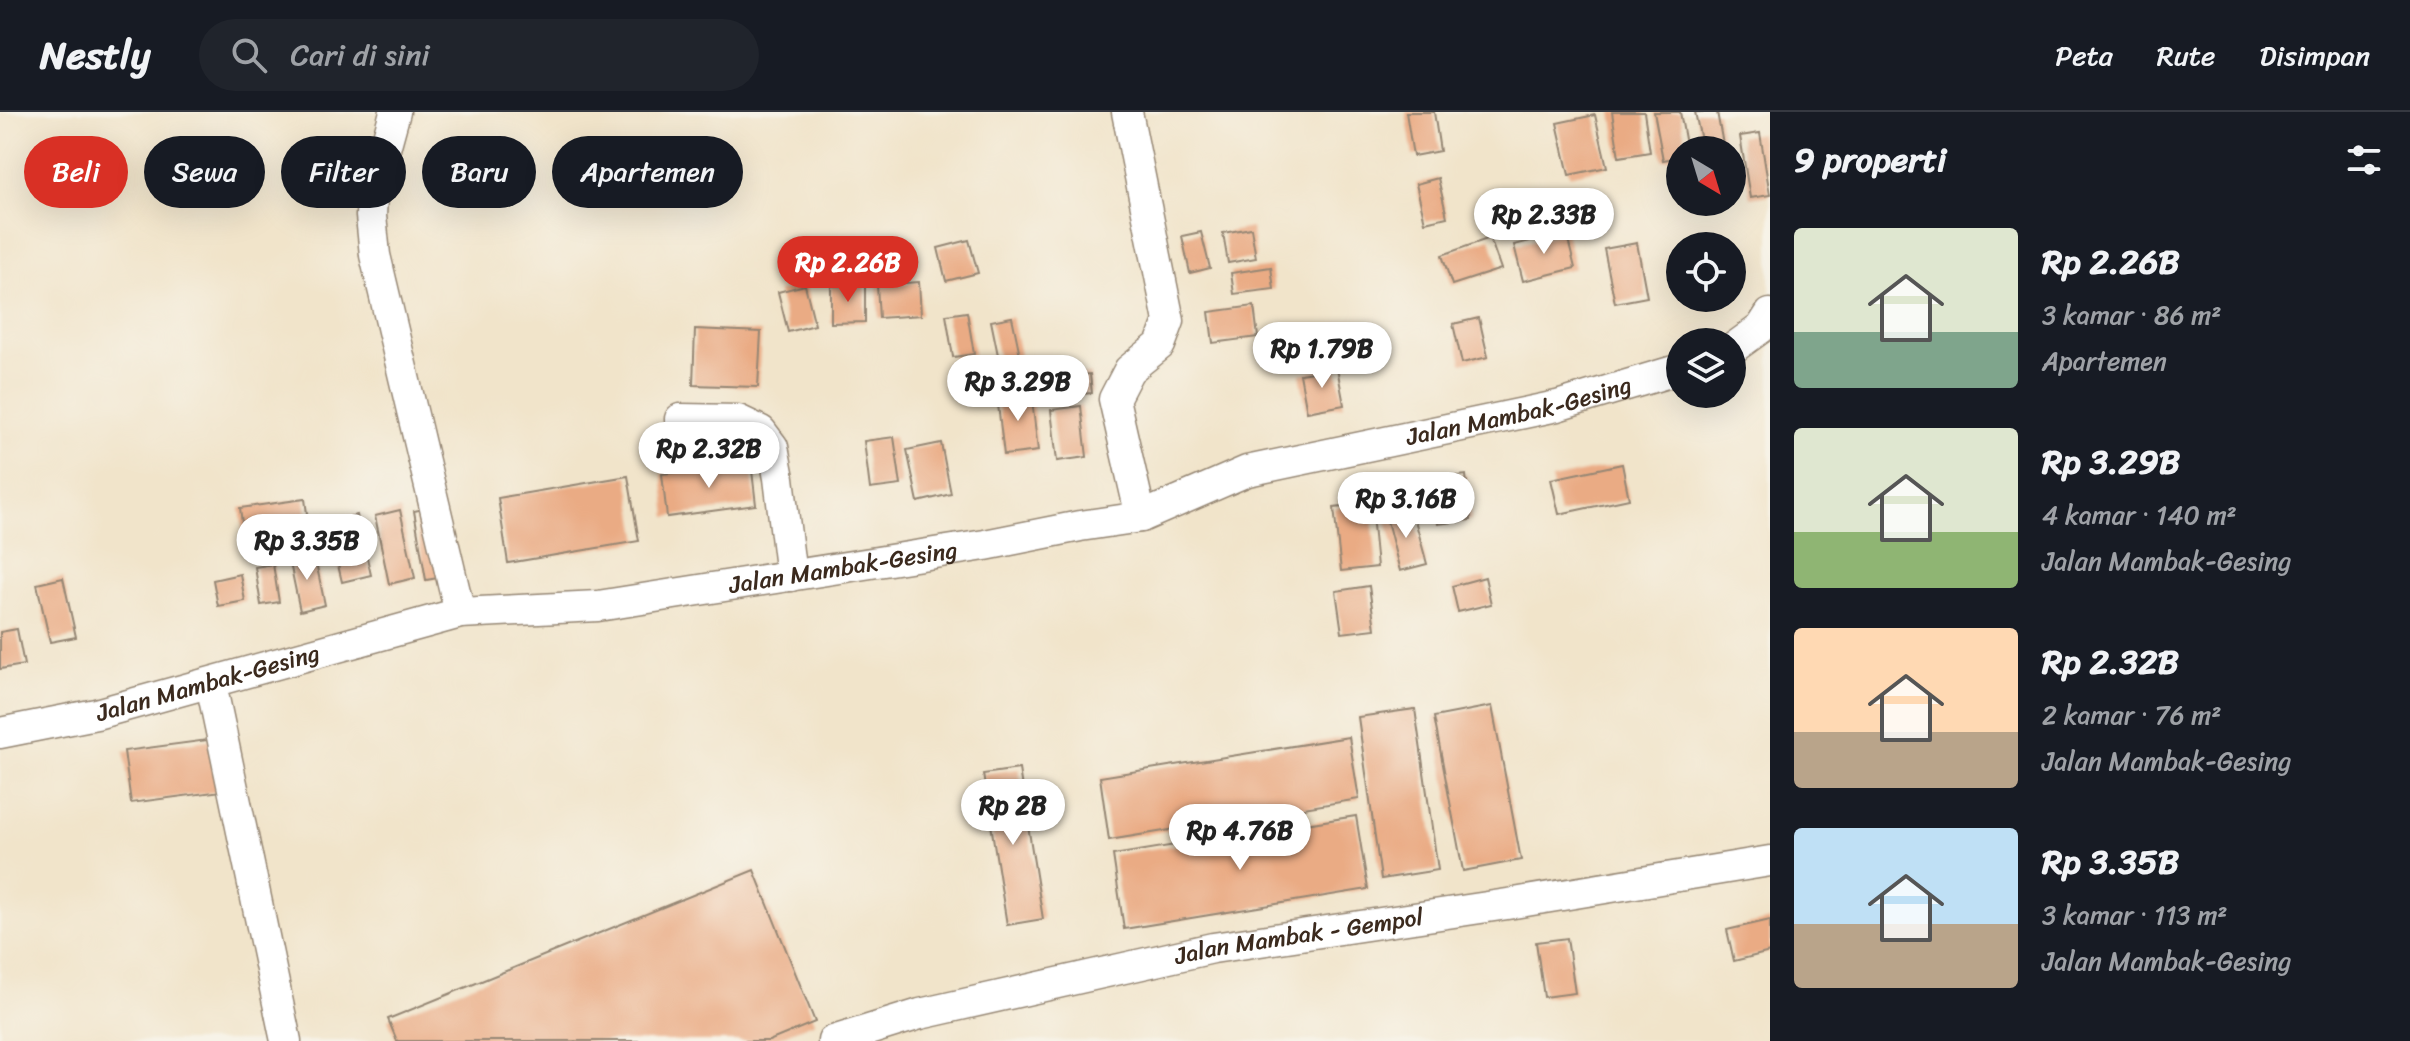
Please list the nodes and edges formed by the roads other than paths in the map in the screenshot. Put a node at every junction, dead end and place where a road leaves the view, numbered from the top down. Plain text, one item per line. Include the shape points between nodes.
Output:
1 (395, 112) edge
2 (1127, 112) edge
3 (1770, 314) edge
4 (1746, 339) edge
5 (1666, 373) edge
6 (680, 419) dead end
7 (1141, 517) junction
8 (791, 576) junction
9 (460, 613) junction
10 (211, 684) junction
11 (0, 733) edge
12 (1770, 861) edge
13 (286, 1041) edge
14 (833, 1041) edge

1 - 9 street via 372,196 375,255
2 - 7 street via 1169,321 1160,345 1129,370 1114,399
3 - 4 street
5 - 7 street, Jalan Mambak-Gesing via 1557,406 1247,471
6 - 8 street via 738,420 761,431 773,447
7 - 8 street, Jalan Mambak-Gesing
8 - 9 street, Jalan Mambak-Gesing via 598,606
9 - 10 street, Jalan Mambak-Gesing
10 - 11 street, Jalan Mambak-Gesing
10 - 13 street
12 - 14 street, Jalan Mambak - Gempol via 1213,948 920,1014

